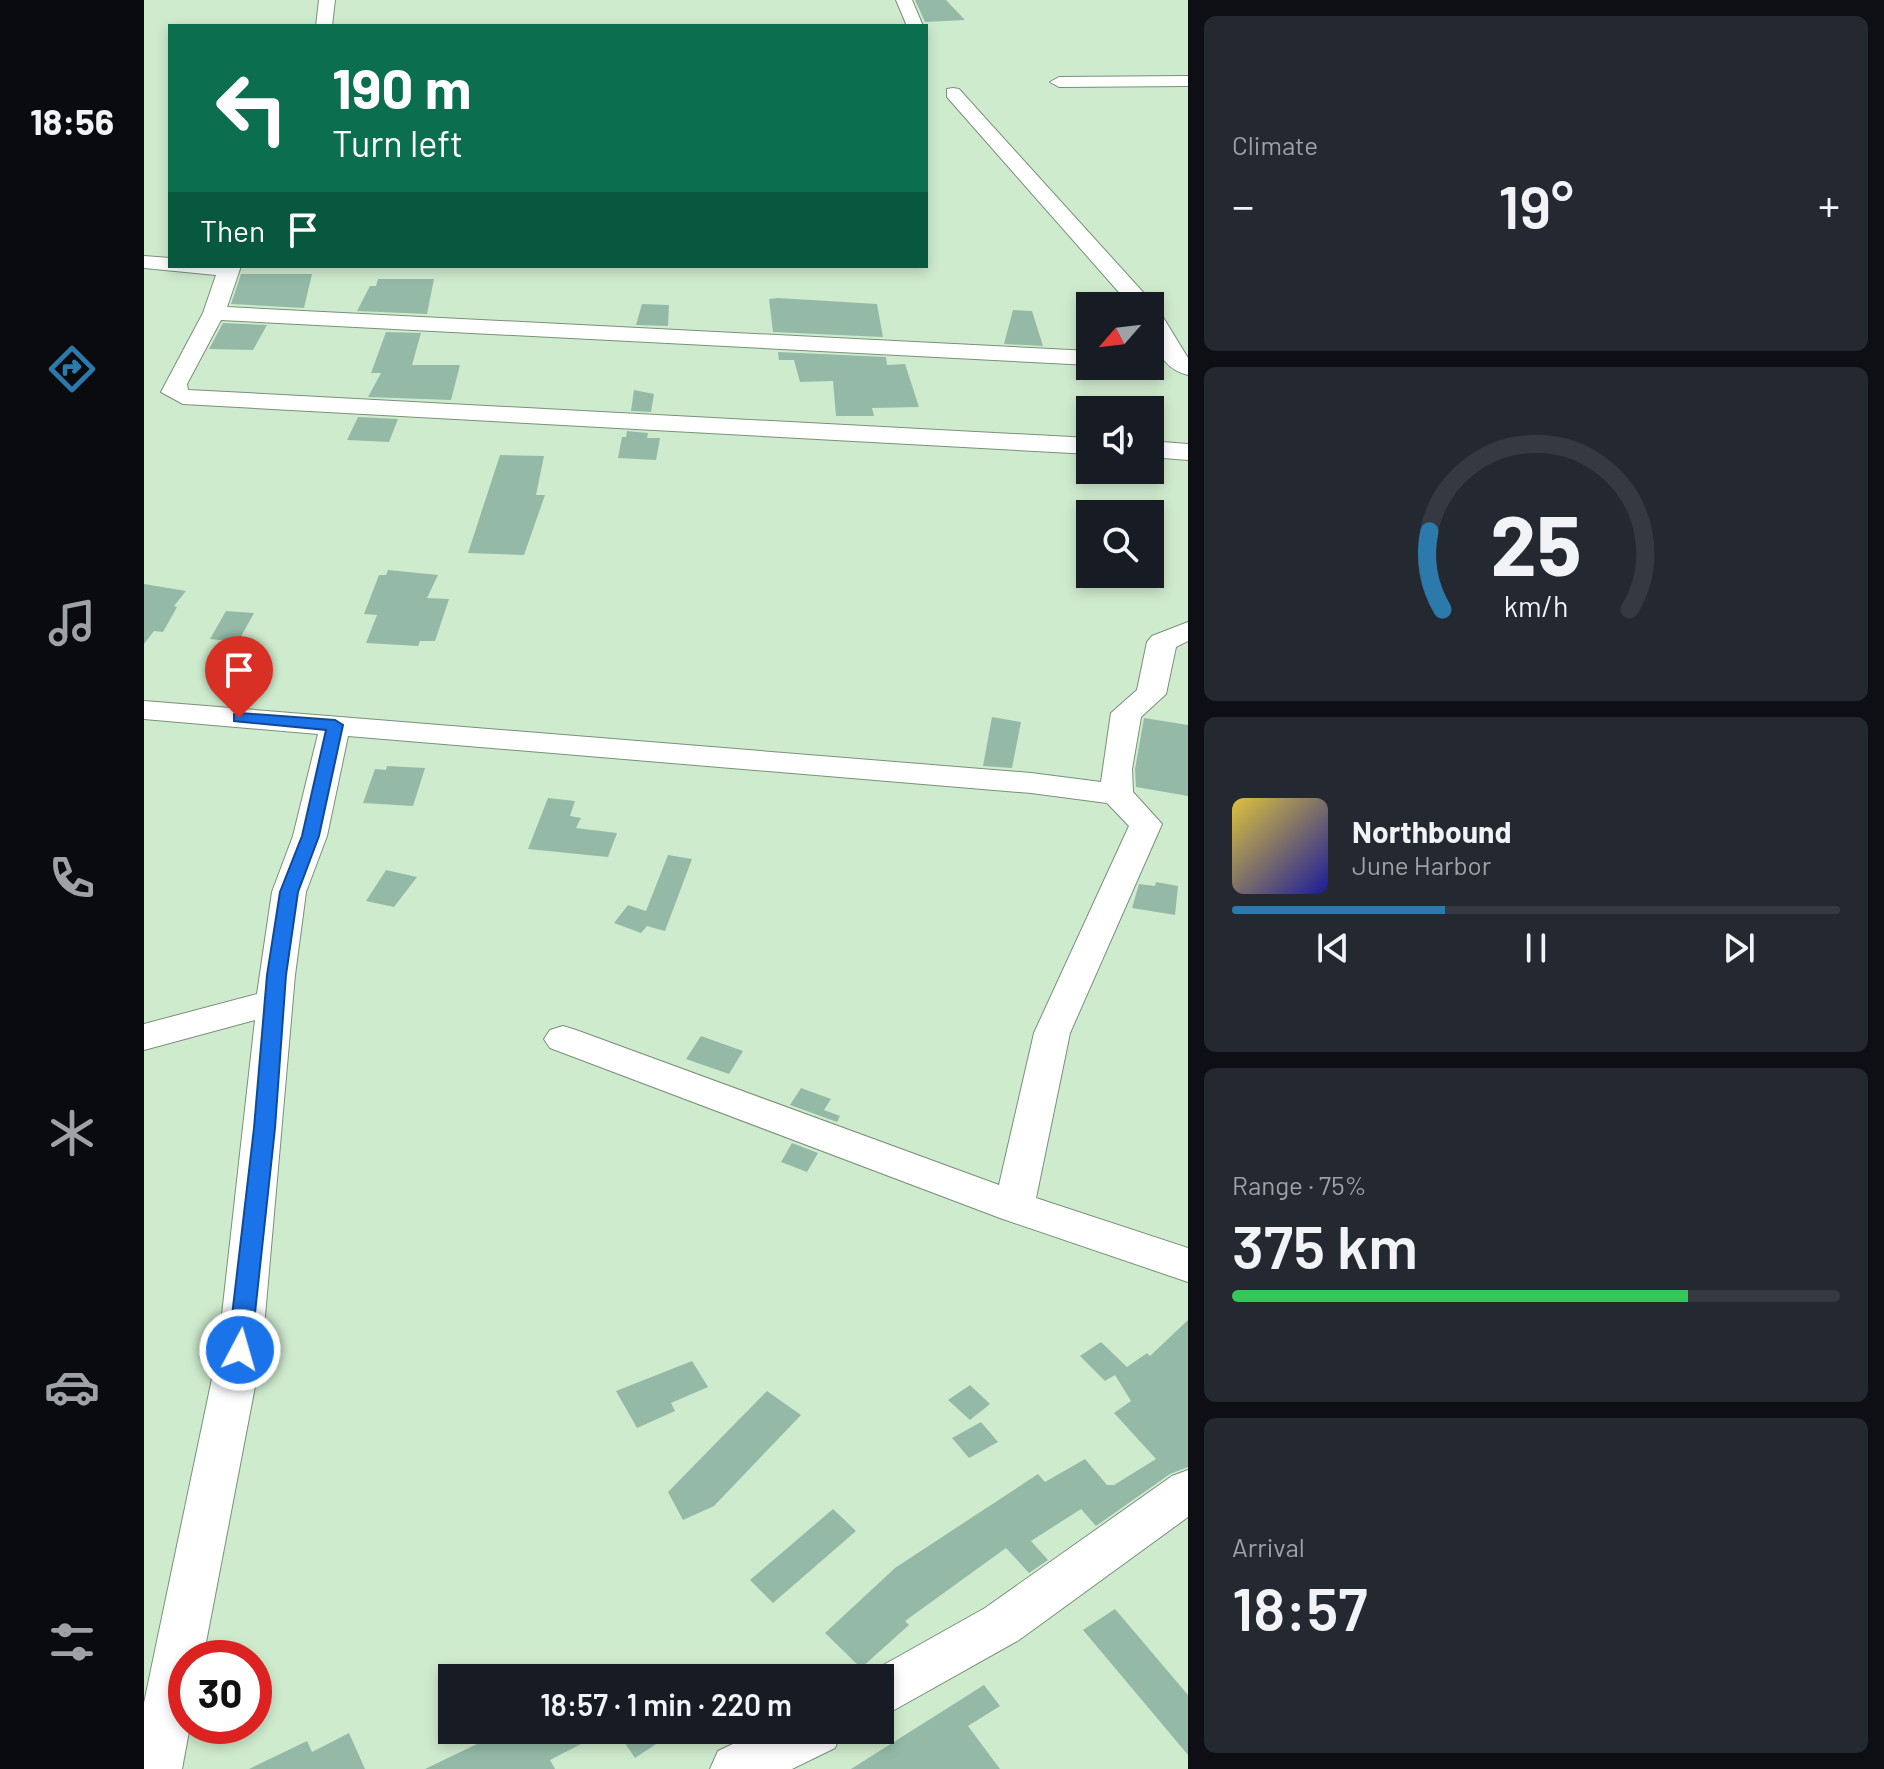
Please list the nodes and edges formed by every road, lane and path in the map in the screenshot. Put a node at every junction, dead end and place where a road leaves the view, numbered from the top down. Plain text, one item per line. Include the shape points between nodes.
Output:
1 (327, 0) edge
2 (904, 0) edge
3 (324, 24) edge
4 (914, 24) edge
5 (1188, 81) edge
6 (1059, 82) dead end
7 (953, 93) dead end
8 (144, 262) edge
9 (168, 264) edge
10 (229, 268) edge
11 (1131, 292) edge
12 (214, 313) junction
13 (1164, 336) edge
14 (1076, 357) edge
15 (1182, 365) edge
16 (1076, 445) edge
17 (1164, 450) edge
18 (1188, 452) edge
19 (1188, 631) edge
20 (144, 710) edge
21 (335, 725) junction
22 (1117, 794) junction
23 (274, 1002) junction
24 (144, 1037) edge
25 (563, 1039) dead end
26 (1014, 1207) junction
27 (1188, 1265) edge
28 (1188, 1491) edge
29 (894, 1686) edge
30 (788, 1744) edge
31 (156, 1769) edge
32 (736, 1769) edge

1 - 3 street
2 - 4 street
5 - 6 street
7 - 11 street
8 - 9 street
10 - 12 street
12 - 14 street
12 - 16 street via 175,384 173,392 183,397
13 - 15 street
17 - 18 street
19 - 22 street via 1162,642 1151,694 1126,713
20 - 21 street
21 - 22 street
21 - 23 street via 310,836 289,892
22 - 26 street via 1146,824 1052,1033
23 - 24 street
23 - 31 street via 240,1350
25 - 26 street
26 - 27 street
28 - 29 street via 1002,1624
30 - 32 street

